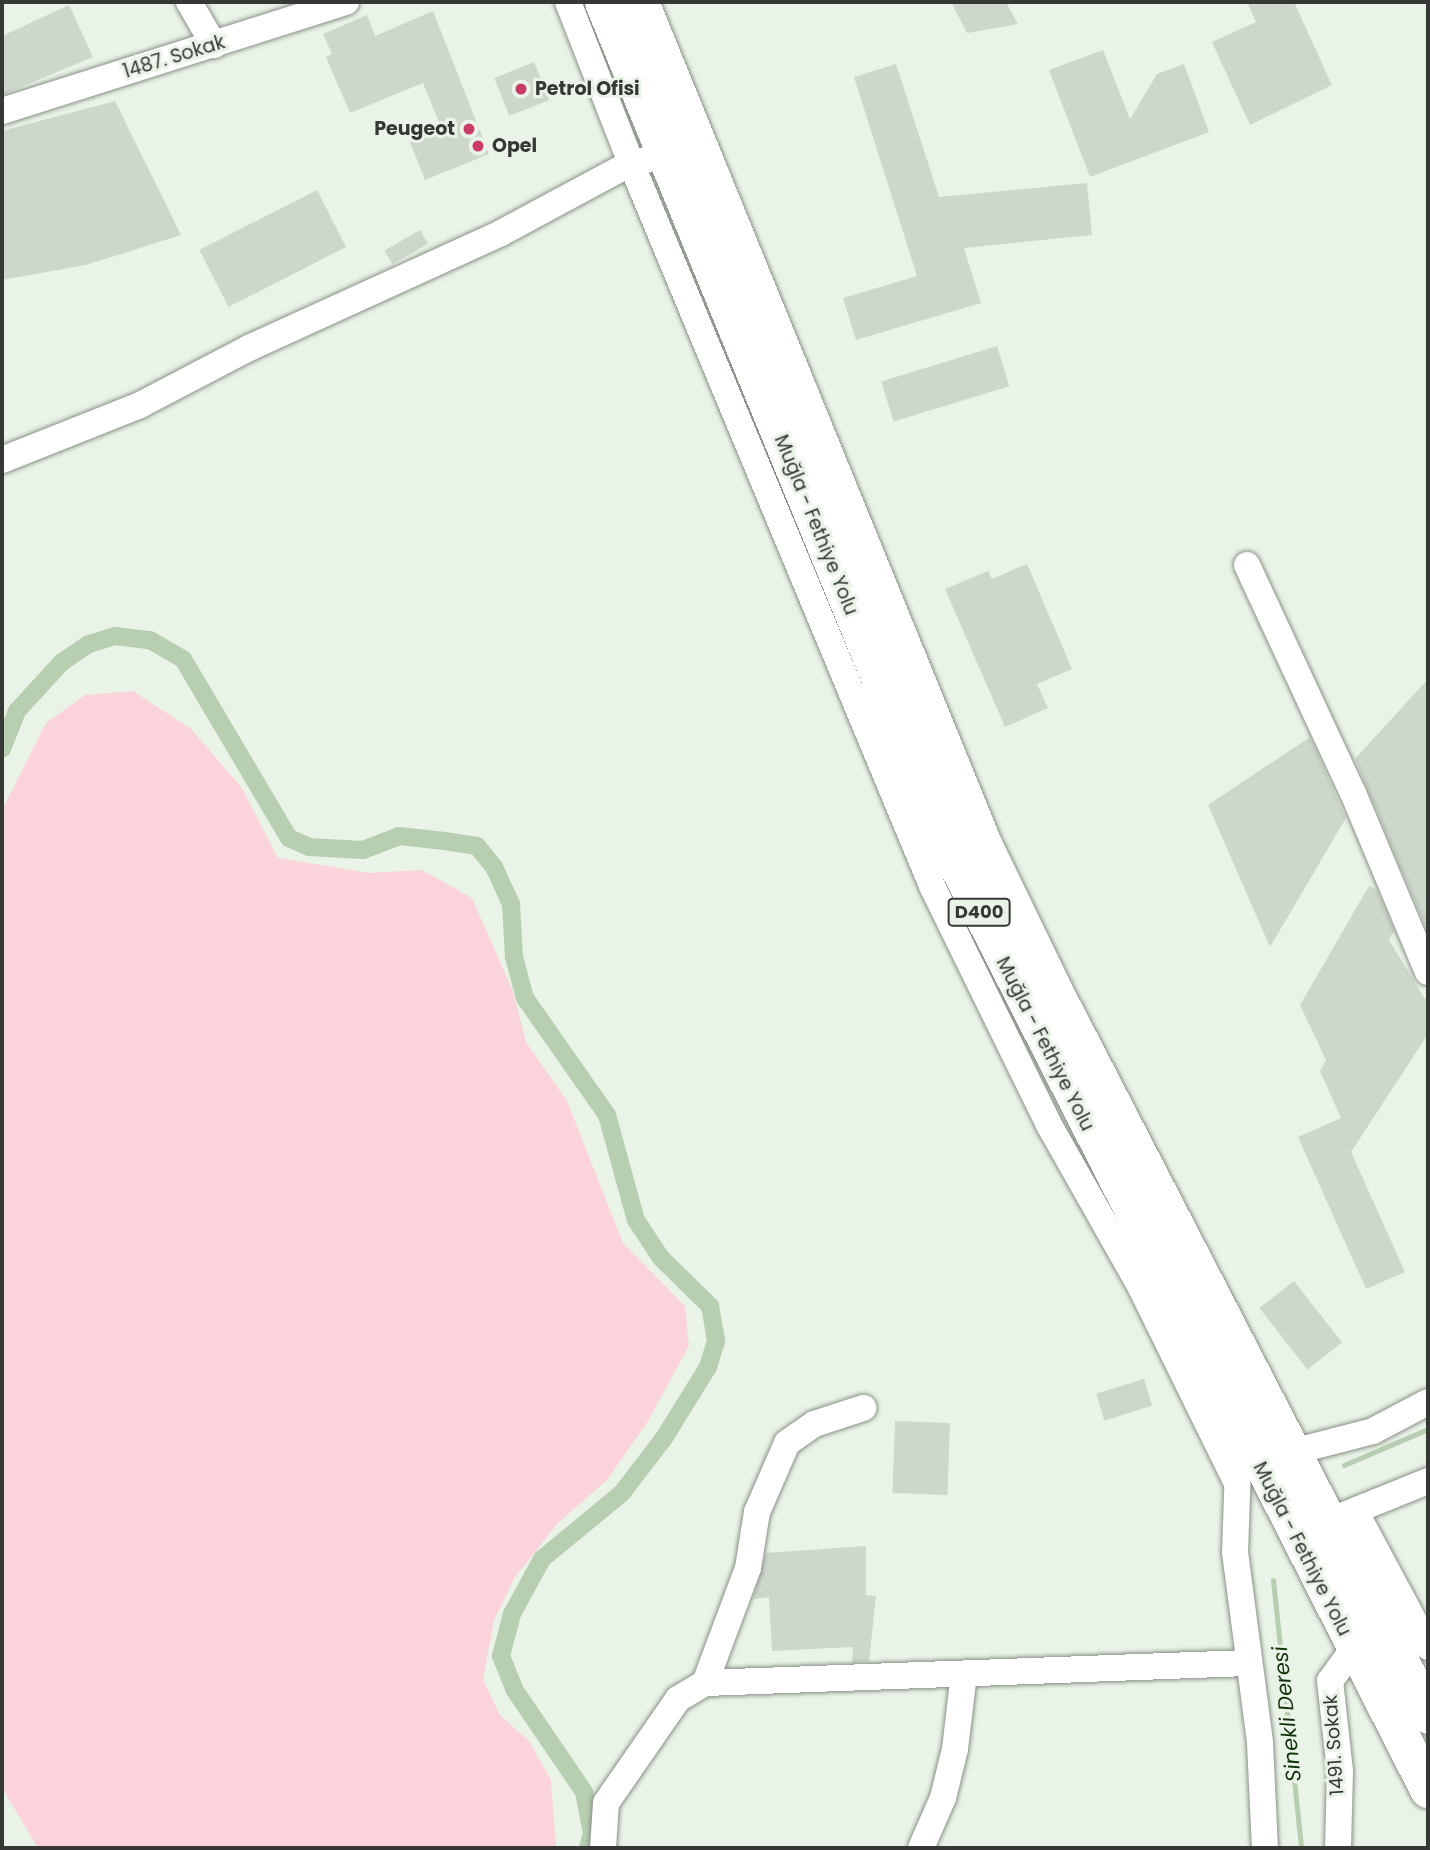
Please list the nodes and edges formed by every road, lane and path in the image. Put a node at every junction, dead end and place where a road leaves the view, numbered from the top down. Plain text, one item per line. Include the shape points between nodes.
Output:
1 (189, 2) edge
2 (346, 2) edge
3 (568, 2) edge
4 (603, 2) edge
5 (640, 2) edge
6 (214, 45) junction
7 (2, 111) edge
8 (666, 156) junction
9 (631, 163) junction
10 (2, 460) edge
11 (1247, 565) dead end
12 (1428, 972) edge
13 (1063, 1117) junction
14 (1428, 1402) edge
15 (863, 1408) dead end
16 (1242, 1430) junction
17 (1292, 1452) junction
18 (1428, 1481) edge
19 (1237, 1483) junction
20 (1341, 1516) junction
21 (1420, 1647) edge
22 (1353, 1649) junction
23 (1249, 1663) junction
24 (964, 1674) junction
25 (705, 1683) junction
26 (1428, 1715) edge
27 (1428, 1789) edge
28 (603, 1848) edge
29 (921, 1848) edge
30 (1265, 1848) edge
31 (1338, 1848) edge

1 - 6 street
2 - 6 street, 1487. Sokak
3 - 9 street
4 - 8 highway, Muğla - Fethiye Yolu / D400
5 - 17 highway, Muğla - Fethiye Yolu / D400 via 984,846
6 - 7 street, 1487. Sokak
8 - 9 street
8 - 13 highway, Muğla - Fethiye Yolu / D400
9 - 10 street via 501,233 249,348 140,405
9 - 13 street via 933,888
11 - 12 street via 1353,793
13 - 16 highway, Muğla - Fethiye Yolu / D400
13 - 19 street
14 - 17 street via 1373,1431
15 - 25 street via 814,1424 787,1443 757,1512 748,1568
16 - 19 street
16 - 22 highway, Muğla - Fethiye Yolu / D400
17 - 20 highway, Muğla - Fethiye Yolu / D400
18 - 20 street
19 - 23 street via 1235,1552
20 - 21 highway, Muğla - Fethiye Yolu / D400
21 - 26 highway, Muğla - Fethiye Yolu / D400
22 - 27 highway, Muğla - Fethiye Yolu / D400
22 - 31 street, 1491. Sokak via 1330,1681 1340,1771
23 - 24 street
23 - 30 street via 1261,1742
24 - 25 street
24 - 29 street via 955,1749 943,1798
25 - 28 street via 678,1699 606,1803

